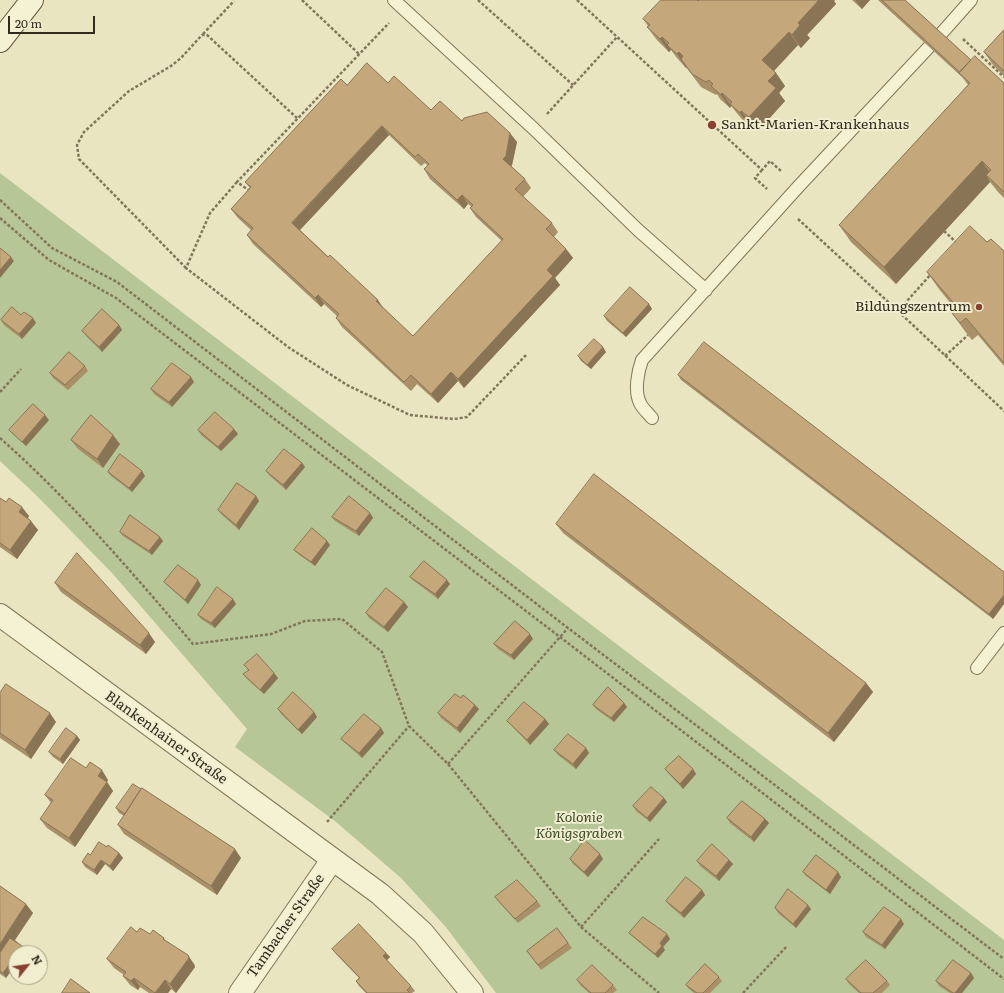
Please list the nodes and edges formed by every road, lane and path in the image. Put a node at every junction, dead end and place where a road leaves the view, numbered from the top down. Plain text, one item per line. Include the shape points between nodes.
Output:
1 (32, 0) edge
2 (302, 0) edge
3 (478, 0) edge
4 (577, 0) edge
5 (971, 0) edge
6 (234, 1) dead end
7 (399, 4) edge
8 (948, 25) junction
9 (202, 35) junction
10 (940, 35) edge
11 (617, 37) junction
12 (0, 40) edge
13 (929, 47) edge
14 (359, 54) junction
15 (1004, 76) edge
16 (573, 85) junction
17 (297, 118) junction
18 (534, 129) junction
19 (762, 170) junction
20 (237, 182) junction
21 (798, 187) junction
22 (252, 193) edge
23 (0, 200) edge
24 (783, 204) junction
25 (0, 218) edge
26 (944, 231) dead end
27 (959, 244) edge
28 (186, 268) junction
29 (933, 272) edge
30 (706, 290) junction
31 (898, 311) junction
32 (968, 335) edge
33 (527, 354) dead end
34 (945, 356) junction
35 (21, 369) dead end
36 (0, 392) edge
37 (1004, 412) edge
38 (652, 418) dead end
39 (0, 438) edge
40 (0, 615) edge
41 (568, 628) junction
42 (1004, 633) edge
43 (560, 637) junction
44 (977, 668) dead end
45 (409, 726) junction
46 (448, 764) junction
47 (327, 822) dead end
48 (659, 839) dead end
49 (332, 860) junction
50 (581, 927) junction
51 (787, 946) dead end
52 (1004, 959) edge
53 (1004, 978) edge
54 (240, 993) edge
55 (472, 993) edge
56 (659, 993) edge
57 (743, 993) edge

1 - 12 street
2 - 14 path
3 - 16 path
4 - 11 path
5 - 8 lane
6 - 9 path
7 - 14 path
7 - 18 lane
8 - 10 lane
8 - 15 path
9 - 17 path via 207,35
9 - 28 path via 176,62 129,91 111,106 84,132 77,145 79,159
11 - 16 path
11 - 19 path
13 - 21 lane
14 - 17 path
16 - 18 path
17 - 20 path
18 - 30 lane via 638,230
19 - 21 path via 770,161
19 - 24 path via 755,178
20 - 22 path
20 - 28 path via 210,213
21 - 24 lane
23 - 41 path via 52,248 117,282
24 - 30 lane
24 - 31 path
25 - 43 path via 49,260 116,298
26 - 27 path
28 - 33 path via 288,347 347,385 410,415 454,419 467,417
29 - 31 path
30 - 38 lane via 642,360 638,372 639,402
31 - 34 path
32 - 34 path
34 - 37 path
35 - 36 path
39 - 45 path via 112,549 193,644 271,634 305,621 342,619 382,652
40 - 49 street, Blankenhainer Straße
41 - 43 path
41 - 52 path
42 - 44 lane
43 - 46 path
43 - 53 path
45 - 46 path
45 - 47 path
46 - 50 path
48 - 50 path
49 - 54 street, Tambacher Straße
49 - 55 street, Blankenhainer Straße via 380,894 423,933
50 - 56 path
51 - 57 path

